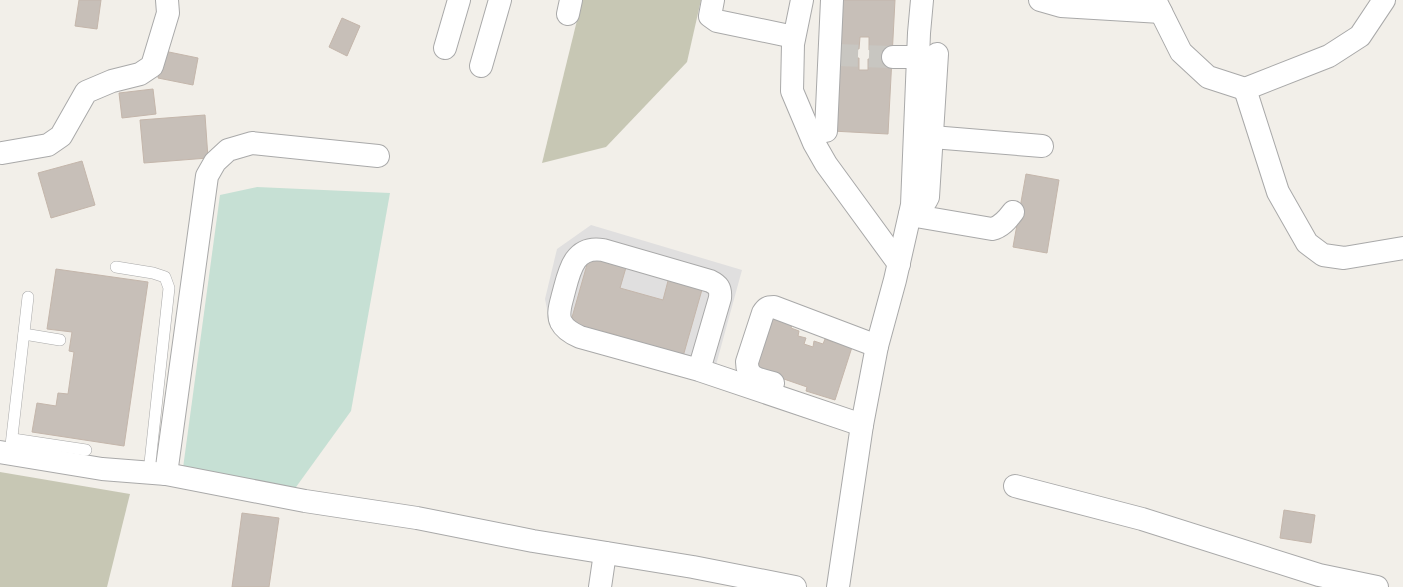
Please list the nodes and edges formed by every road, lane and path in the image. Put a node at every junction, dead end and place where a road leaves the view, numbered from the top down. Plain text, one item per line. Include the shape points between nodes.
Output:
1 (167, 0) edge
2 (459, 0) edge
3 (500, 0) edge
4 (713, 0) edge
5 (802, 0) edge
6 (832, 0) edge
7 (922, 0) edge
8 (1040, 0) edge
9 (1384, 0) edge
10 (1158, 6) edge
11 (794, 37) junction
12 (445, 48) dead end
13 (927, 56) junction
14 (893, 57) tunnel mouth
15 (481, 66) dead end
16 (1244, 89) junction
17 (826, 131) dead end
18 (932, 138) junction
19 (1042, 146) dead end
20 (2, 153) dead end
21 (378, 156) dead end
22 (1012, 212) dead end
23 (910, 215) junction
24 (1403, 248) edge
25 (899, 264) junction
26 (116, 267) dead end
27 (28, 297) dead end
28 (24, 334) junction
29 (60, 340) dead end
30 (877, 346) junction
31 (698, 370) junction
32 (864, 417) junction
33 (8, 448) edge
34 (86, 450) dead end
35 (157, 473) junction
36 (1015, 486) dead end
37 (605, 553) junction
38 (600, 587) edge
39 (795, 587) edge
40 (838, 587) edge
41 (1377, 587) edge

1 - 20 street via 168,13 152,66 140,74 112,81 86,92 61,136 48,145
2 - 12 street
3 - 15 street
4 - 11 street via 710,16 717,21
5 - 11 street
6 - 17 street via 833,55
7 - 13 street
8 - 10 street via 1061,6
9 - 16 street via 1360,36 1329,56
10 - 16 street via 1181,52 1208,77
11 - 25 street via 792,91 814,143 826,164
13 - 14 street
13 - 18 street
13 - 23 street
16 - 24 street via 1278,192 1307,243 1323,255 1344,258
18 - 19 street
18 - 23 street via 928,197 921,209
21 - 35 street via 252,143 228,150 215,162 206,176
22 - 23 street via 998,228 992,229
23 - 25 street
25 - 30 street
26 - 35 lane via 165,277 169,288
27 - 28 lane
28 - 29 lane
28 - 33 lane
30 - 32 street
30 - 32 street via 769,307 763,313 747,362 747,370 751,376
31 - 31 street via 580,338 568,331 561,322 559,312 570,267 578,257 587,250 603,250 717,285 721,290 720,298
31 - 32 street
32 - 40 street
33 - 34 lane
33 - 35 street via 102,469
35 - 37 street
36 - 41 street via 1142,519 1319,575
37 - 38 street
37 - 39 street

